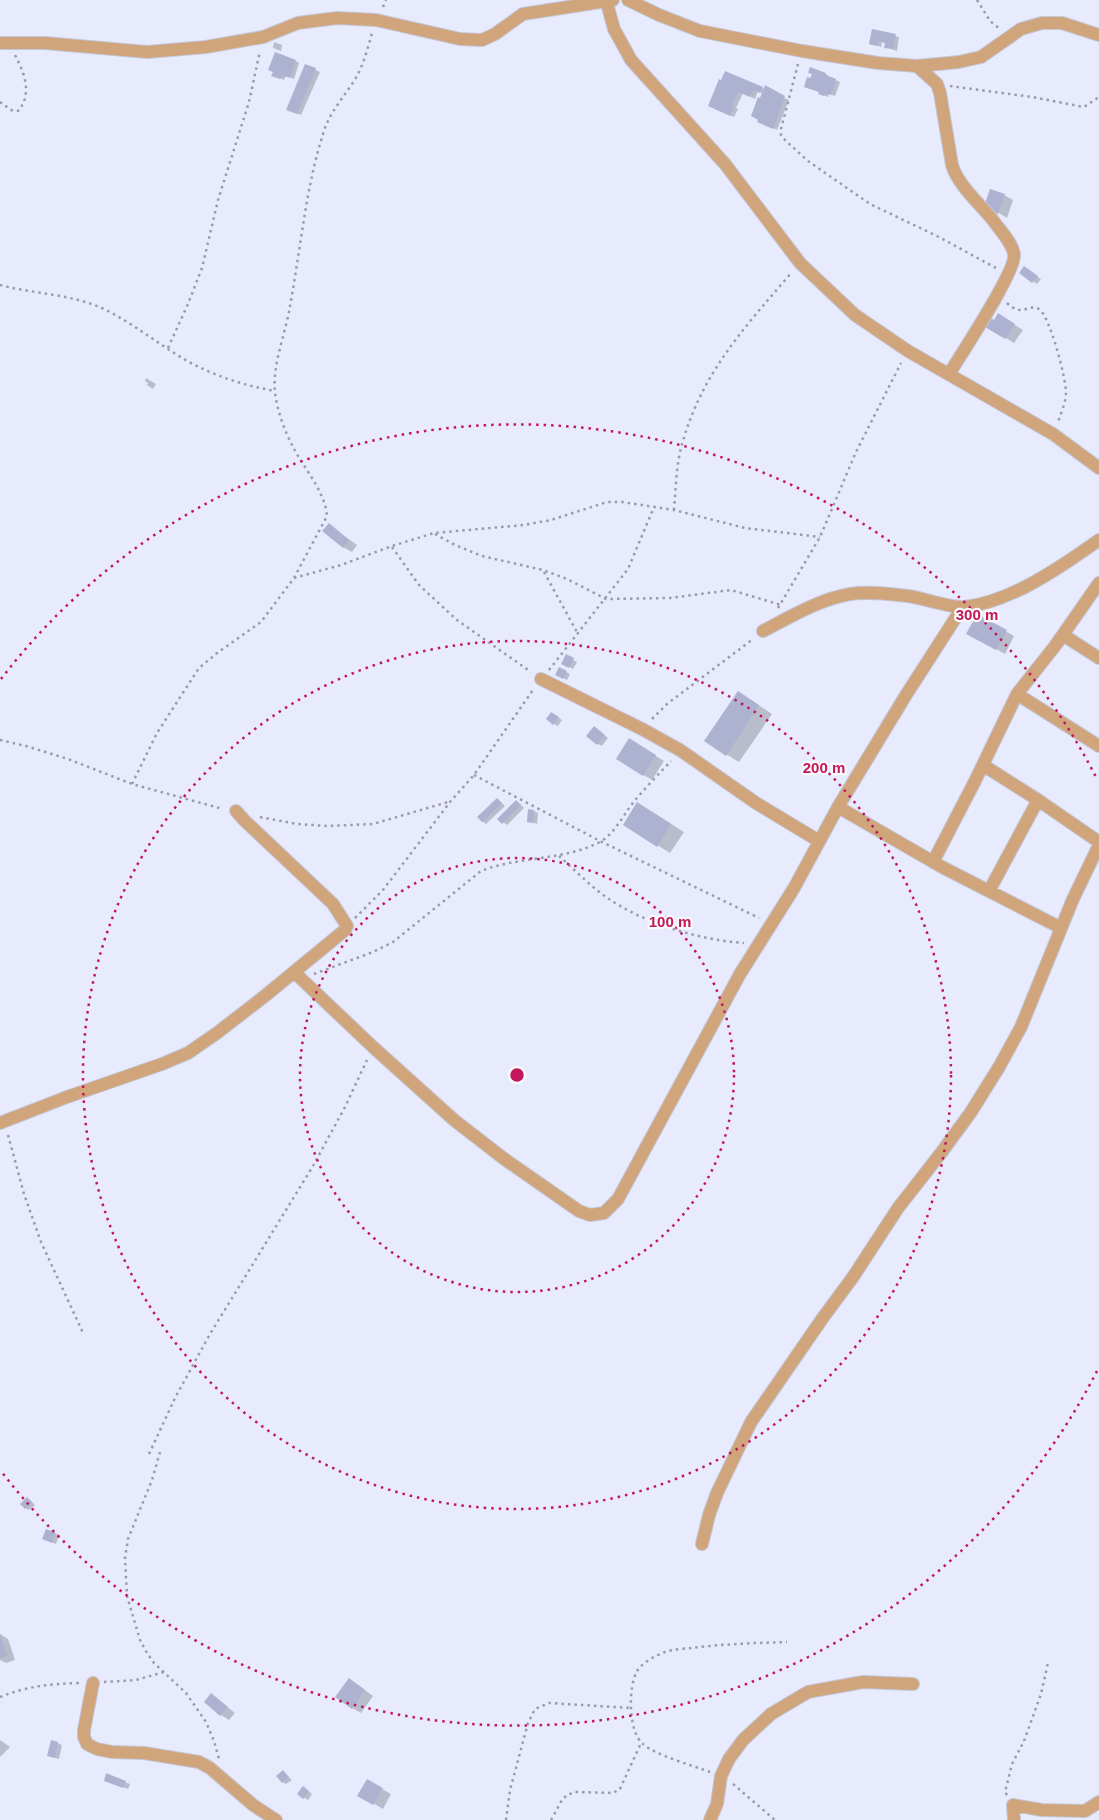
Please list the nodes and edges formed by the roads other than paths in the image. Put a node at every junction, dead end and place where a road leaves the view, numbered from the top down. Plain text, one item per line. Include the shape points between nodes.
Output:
1 (628, 0) edge
2 (608, 1) edge
3 (1099, 35) edge
4 (4, 43) edge
5 (917, 66) junction
6 (949, 374) junction
7 (1099, 468) edge
8 (1099, 540) edge
9 (1099, 583) edge
10 (962, 608) junction
11 (763, 631) road end
12 (1062, 635) junction
13 (1099, 658) edge
14 (541, 679) road end
15 (1017, 694) junction
16 (1099, 746) edge
17 (983, 764) junction
18 (1038, 800) junction
19 (838, 807) junction
20 (236, 811) road end
21 (819, 841) junction
22 (1099, 843) edge
23 (933, 862) junction
24 (989, 891) junction
25 (1061, 928) junction
26 (298, 975) junction
27 (2, 1122) edge
28 (702, 1544) dead end
29 (94, 1683) dead end
30 (913, 1684) dead end
31 (1099, 1802) edge
32 (276, 1820) edge
33 (710, 1820) edge
34 (1014, 1820) edge

1 - 5 street via 700,31 802,51
2 - 4 street via 522,14 482,40 460,39 376,20 337,18 298,23 263,37 206,47 147,52 45,43
2 - 6 street via 614,29 631,60 725,164 800,263 855,315
3 - 5 street via 1062,23 1042,23 1021,29 981,58
5 - 6 street via 936,84 955,176 1015,256 999,292
6 - 7 street via 1053,434
8 - 10 street via 1039,580 990,601
9 - 12 street
10 - 11 street via 908,596 852,594 800,612
10 - 19 street
12 - 13 street
12 - 15 street
14 - 21 street via 680,750 756,803
15 - 16 street
15 - 17 street
17 - 18 street
17 - 23 street
18 - 22 street
18 - 24 street
19 - 21 street
19 - 23 street
20 - 26 street via 333,904 347,926
21 - 26 street via 719,1012 618,1199 604,1213 579,1211 454,1120
22 - 25 street
23 - 24 street
24 - 25 street
25 - 28 street via 1046,969 999,1067 751,1422 717,1492
26 - 27 street via 188,1053
29 - 32 street via 84,1730 87,1744 112,1752 144,1753 199,1762
30 - 33 street via 863,1682 808,1692 771,1714 729,1759 721,1776 717,1804
31 - 34 street via 1085,1811 1042,1810 1013,1805

